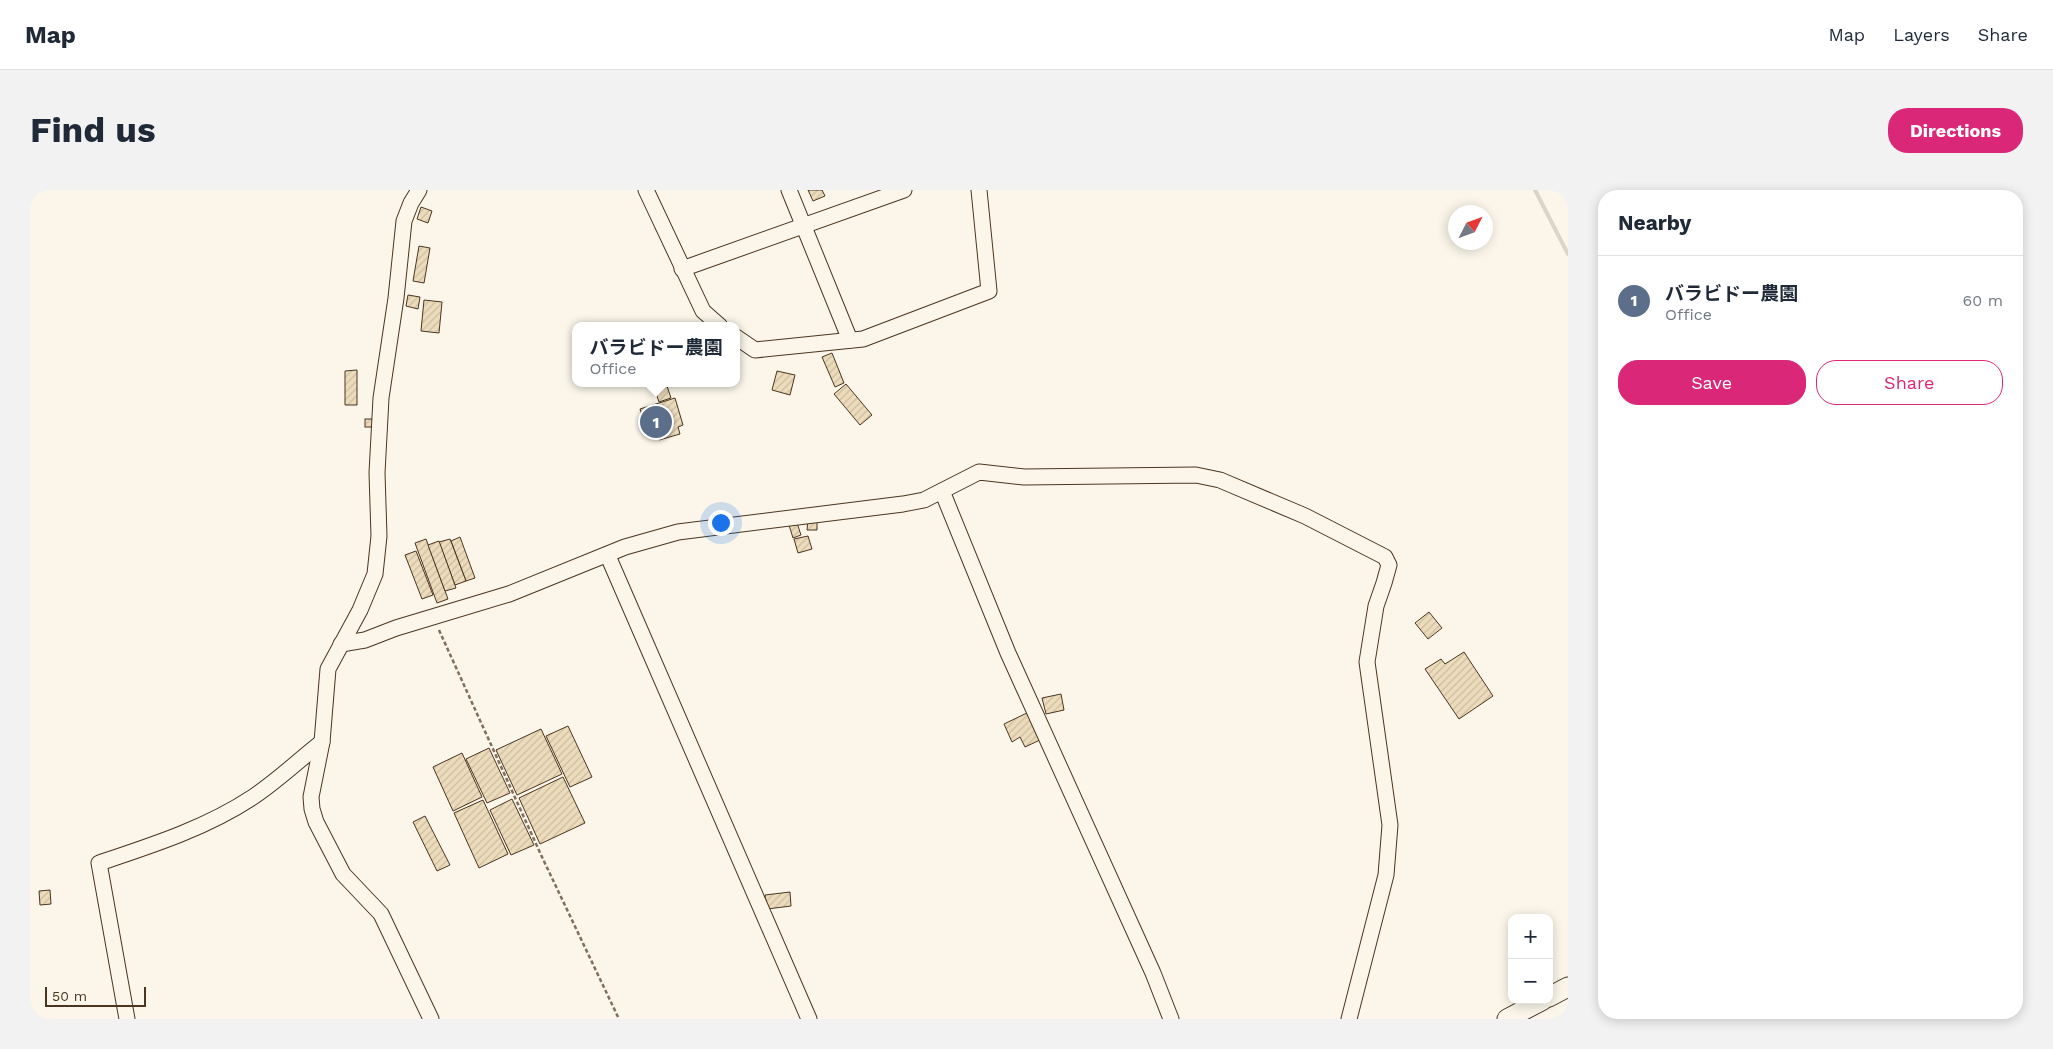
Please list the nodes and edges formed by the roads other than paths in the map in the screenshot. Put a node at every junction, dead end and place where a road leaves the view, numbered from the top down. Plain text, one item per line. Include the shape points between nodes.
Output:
1 (419, 190) edge
2 (646, 190) edge
3 (790, 190) edge
4 (904, 190) edge
5 (979, 190) edge
6 (804, 225) junction
7 (682, 269) junction
8 (715, 322) edge
9 (740, 340) edge
10 (850, 340) junction
11 (942, 491) junction
12 (608, 556) junction
13 (341, 644) junction
14 (322, 742) junction
15 (1568, 987) edge
16 (1553, 995) edge
17 (1535, 1004) edge
18 (127, 1019) edge
19 (431, 1019) edge
20 (809, 1019) edge
21 (1171, 1019) edge
22 (1350, 1019) edge
23 (1507, 1019) edge

1 - 13 street via 404,221 381,398 379,536 375,574
2 - 7 street
3 - 6 street
4 - 6 street
5 - 10 street via 989,291 863,339
6 - 7 street
6 - 10 street
7 - 8 street via 703,311
9 - 10 street via 755,350
11 - 12 street via 924,500 904,504 678,532
11 - 21 street via 1008,653
11 - 22 street via 979,472 1024,477 1196,476 1220,480 1305,516 1385,557 1389,564 1376,606 1367,662 1390,825 1386,874
12 - 13 street via 509,594 365,640
12 - 20 street
13 - 14 street via 328,669
14 - 18 street via 254,796 215,820 168,840 99,862
14 - 19 street via 311,798 316,822 343,874 381,914
15 - 16 main road
17 - 23 main road

